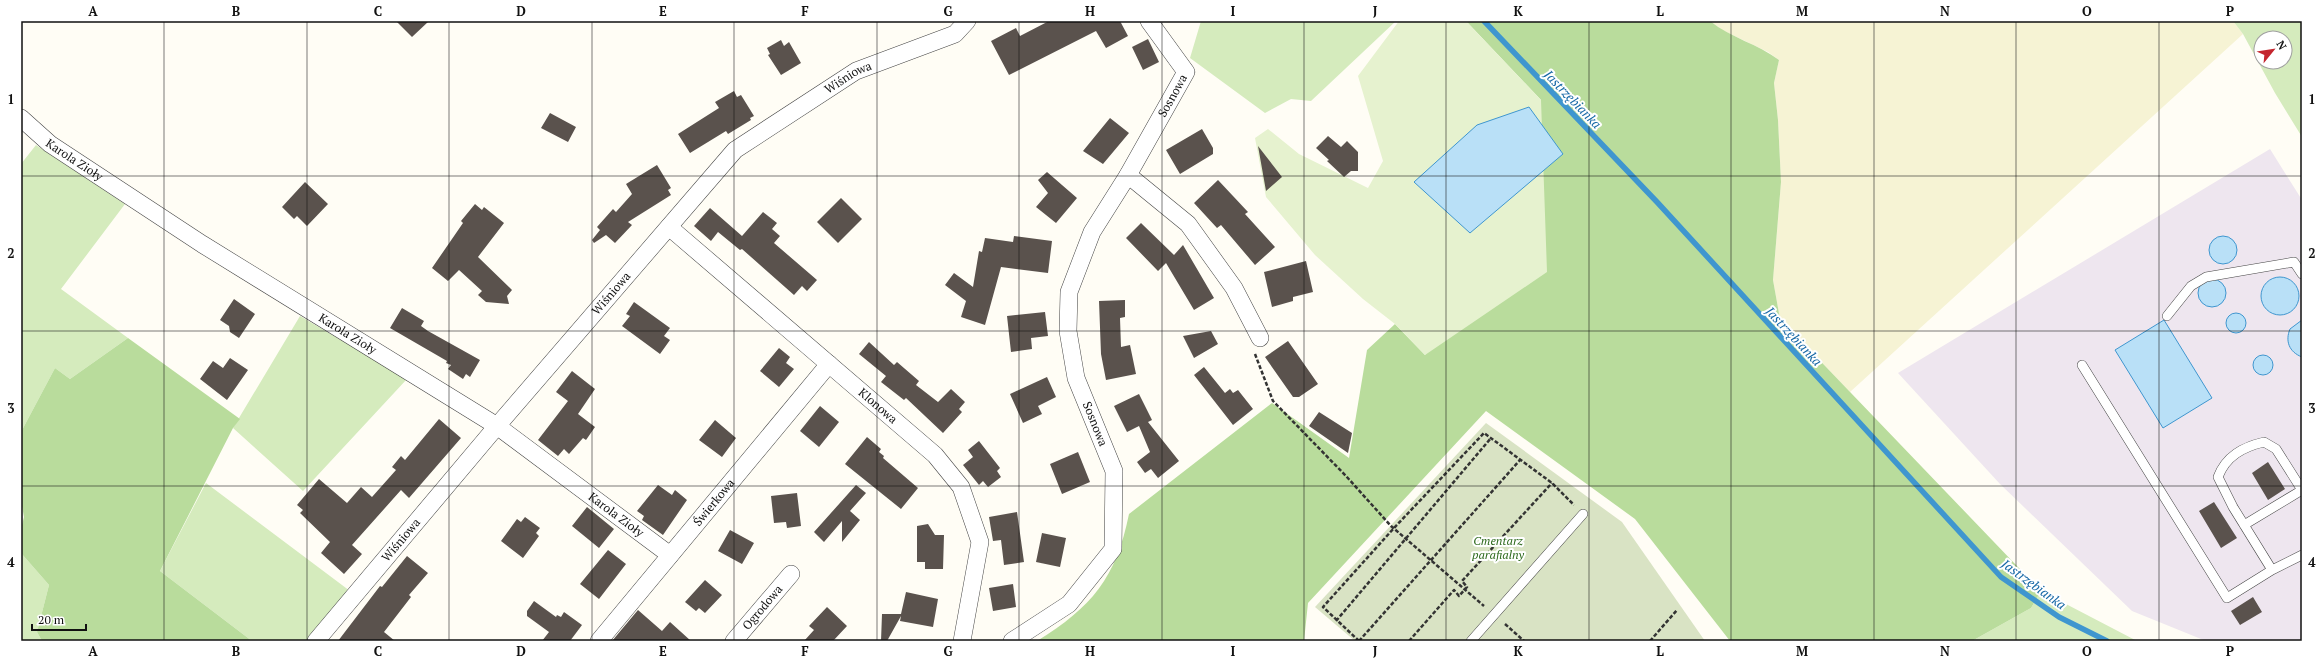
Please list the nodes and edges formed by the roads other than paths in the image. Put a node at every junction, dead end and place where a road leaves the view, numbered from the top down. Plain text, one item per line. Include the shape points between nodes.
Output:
1 (967, 21) edge
2 (1149, 21) edge
3 (21, 118) edge
4 (1128, 175) junction
5 (669, 227) junction
6 (2302, 274) edge
7 (2167, 316) dead end
8 (1260, 338) road end
9 (829, 364) junction
10 (2082, 365) dead end
11 (497, 426) junction
12 (2302, 490) edge
13 (1582, 514) road end
14 (2244, 525) junction
15 (670, 555) junction
16 (2302, 555) edge
17 (2272, 570) junction
18 (791, 574) dead end
19 (316, 641) edge
20 (600, 641) edge
21 (734, 641) edge
22 (962, 641) edge
23 (1012, 641) edge
24 (1471, 641) edge

1 - 5 street, Wiśniowa via 955,34 856,71 735,150
2 - 4 street, Sosnowa via 1186,72
3 - 11 street, Karola Zioły via 50,144 196,240
4 - 8 street via 1188,224 1234,288
4 - 23 street, Sosnowa via 1092,232 1069,292 1068,316 1076,378 1114,471 1113,549 1069,604
5 - 9 street, Klonowa
5 - 11 street, Wiśniowa
6 - 7 lane via 2294,262 2206,277 2191,286
9 - 15 street, Świerkowa
9 - 22 street, Klonowa via 935,455 961,487 980,542
10 - 17 lane via 2228,598
11 - 15 street, Karola Zioły
11 - 19 street, Wiśniowa
12 - 14 lane
12 - 14 lane via 2276,449 2264,442 2246,446 2223,463 2218,476
13 - 24 lane
14 - 17 lane
15 - 20 street, Świerkowa
16 - 17 lane
18 - 21 street, Ogrodowa

